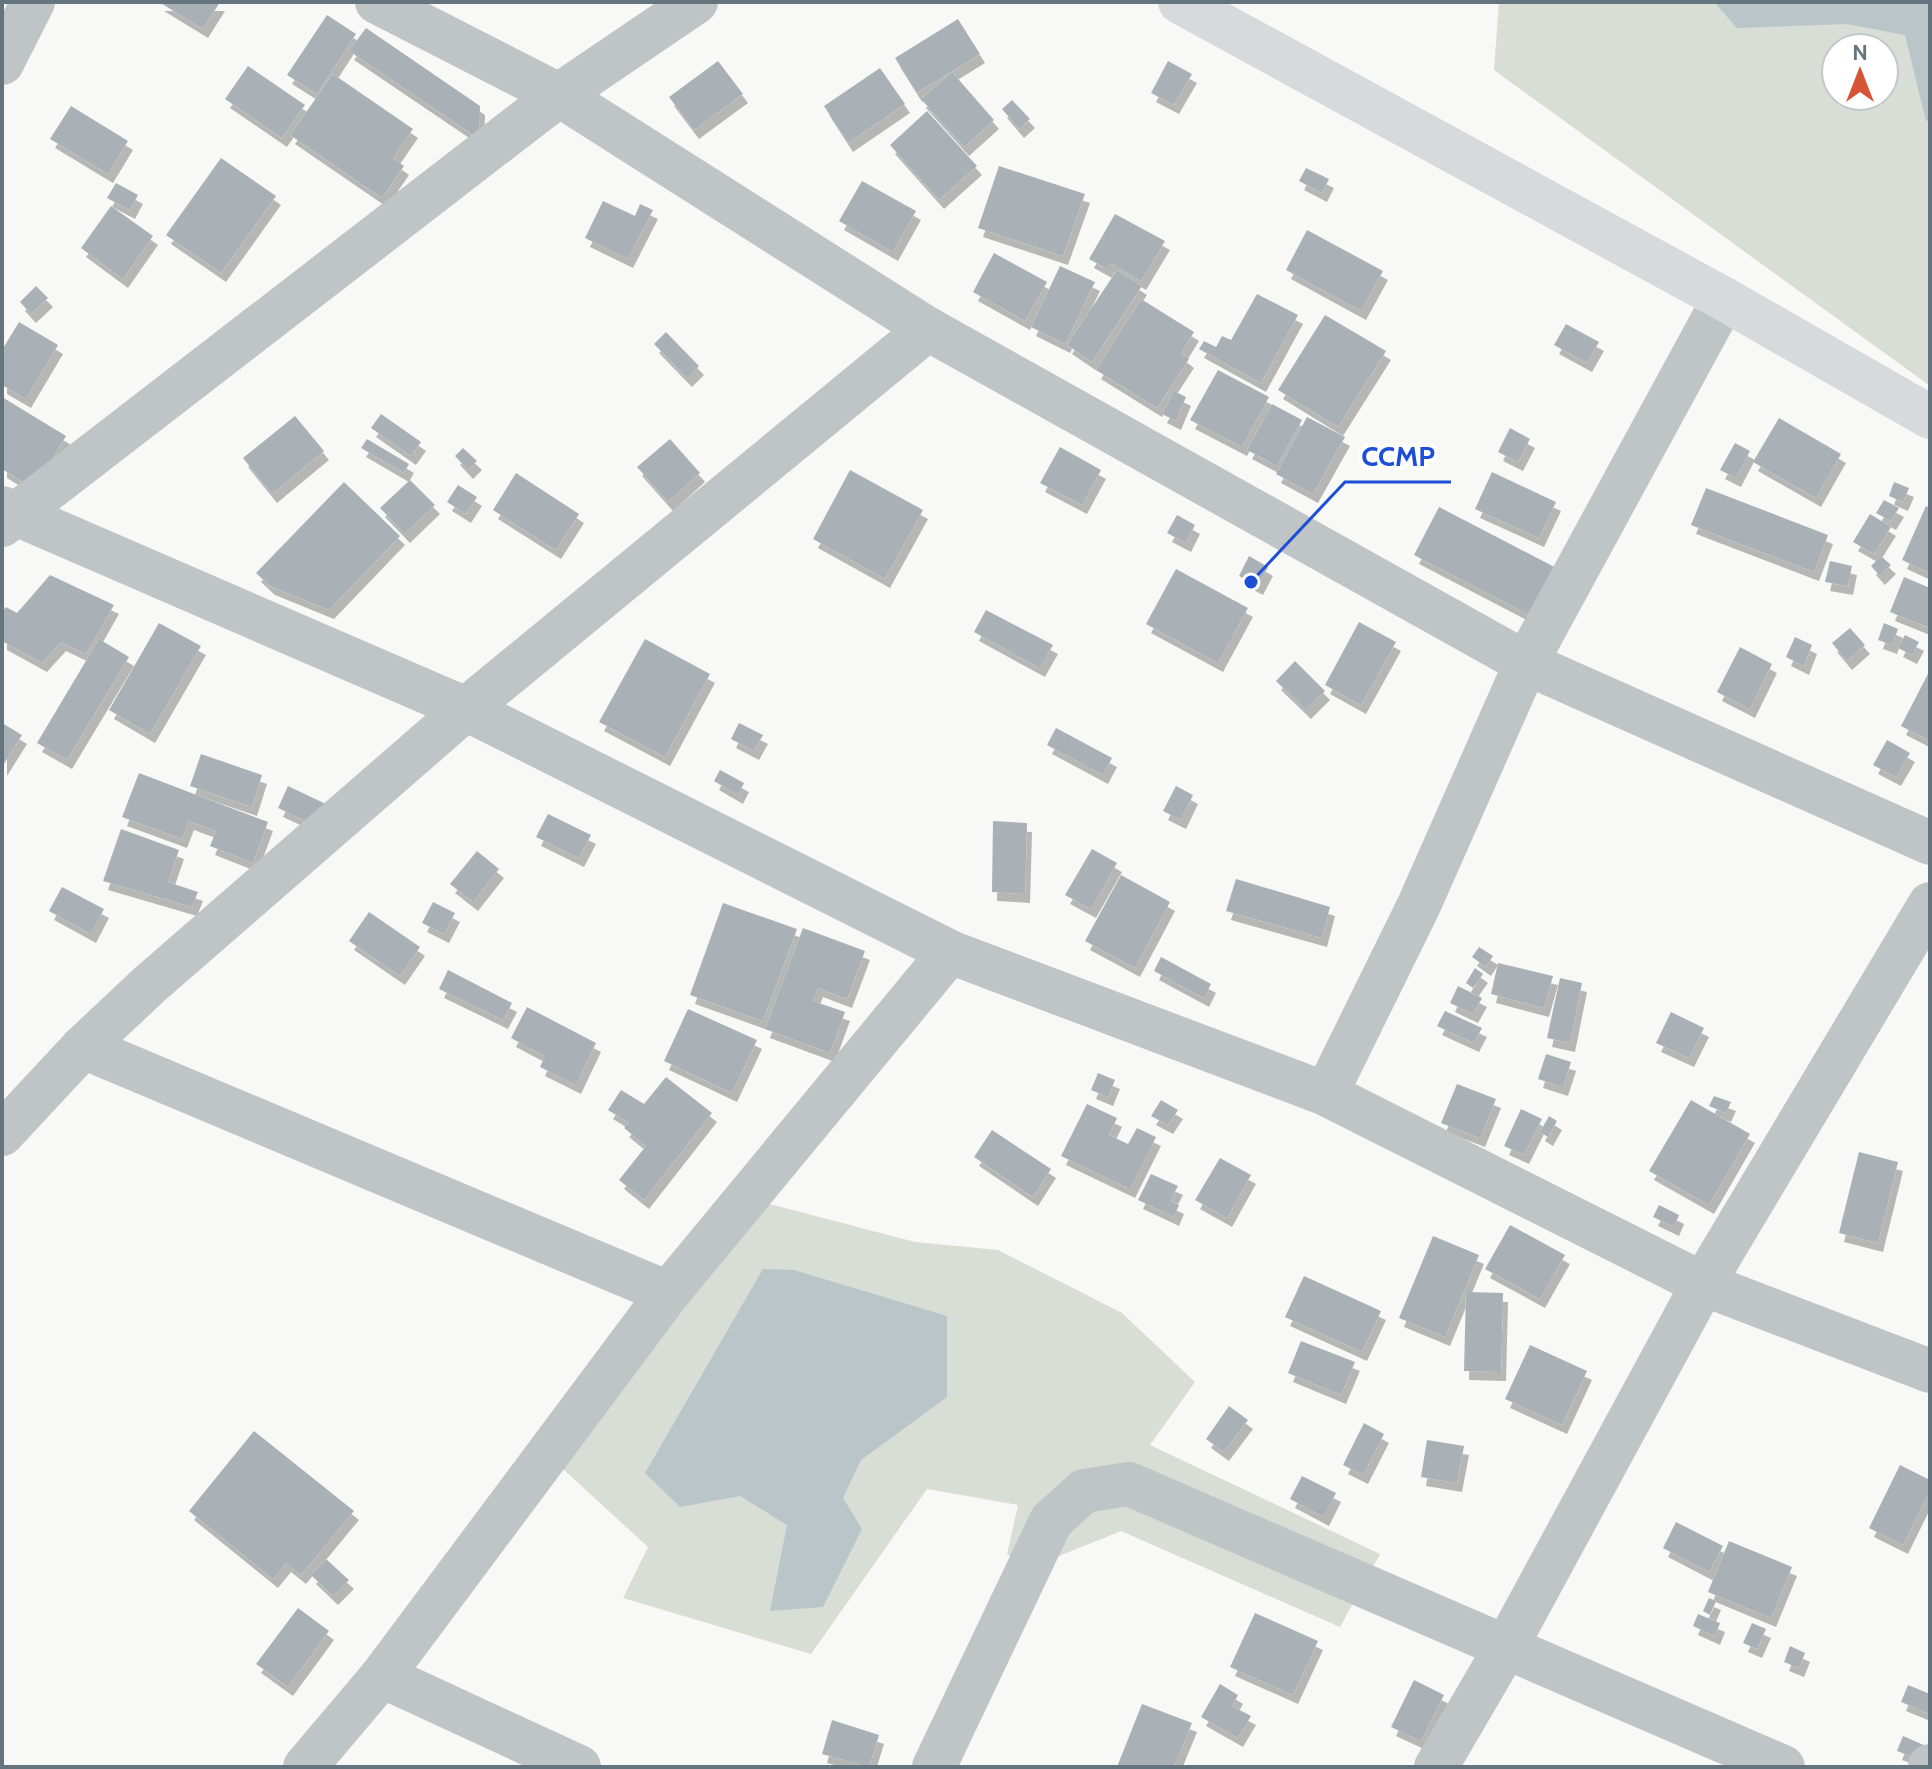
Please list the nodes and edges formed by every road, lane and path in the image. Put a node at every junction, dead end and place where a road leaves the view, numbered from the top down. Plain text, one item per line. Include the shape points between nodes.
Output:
1 (33, 2) edge
2 (377, 2) edge
3 (696, 2) edge
4 (1180, 2) edge
5 (2, 63) edge
6 (559, 95) junction
7 (1724, 299) junction
8 (928, 329) junction
9 (1930, 417) edge
10 (6, 516) edge
11 (1526, 663) junction
12 (466, 709) junction
13 (1930, 843) edge
14 (1930, 904) edge
15 (950, 952) junction
16 (83, 1047) junction
17 (1326, 1094) junction
18 (2, 1134) edge
19 (1703, 1284) junction
20 (668, 1293) junction
21 (1930, 1371) edge
22 (1505, 1649) junction
23 (382, 1676) junction
24 (305, 1767) edge
25 (579, 1767) edge
26 (934, 1767) edge
27 (1436, 1767) edge
28 (1783, 1767) edge

1 - 5 street
2 - 6 street
3 - 6 street
4 - 7 street
6 - 8 street
6 - 10 street
7 - 9 street
7 - 11 street
8 - 11 street
8 - 12 street
10 - 12 street
11 - 13 street
11 - 17 street via 1419,905
12 - 15 street
12 - 16 street
14 - 19 street
15 - 17 street
15 - 20 street
16 - 18 street
16 - 20 street
17 - 19 street
19 - 21 street
19 - 22 street
20 - 23 street
22 - 26 street via 1129,1484 1084,1491 1051,1521
22 - 27 street
22 - 28 street
23 - 24 street
23 - 25 street

